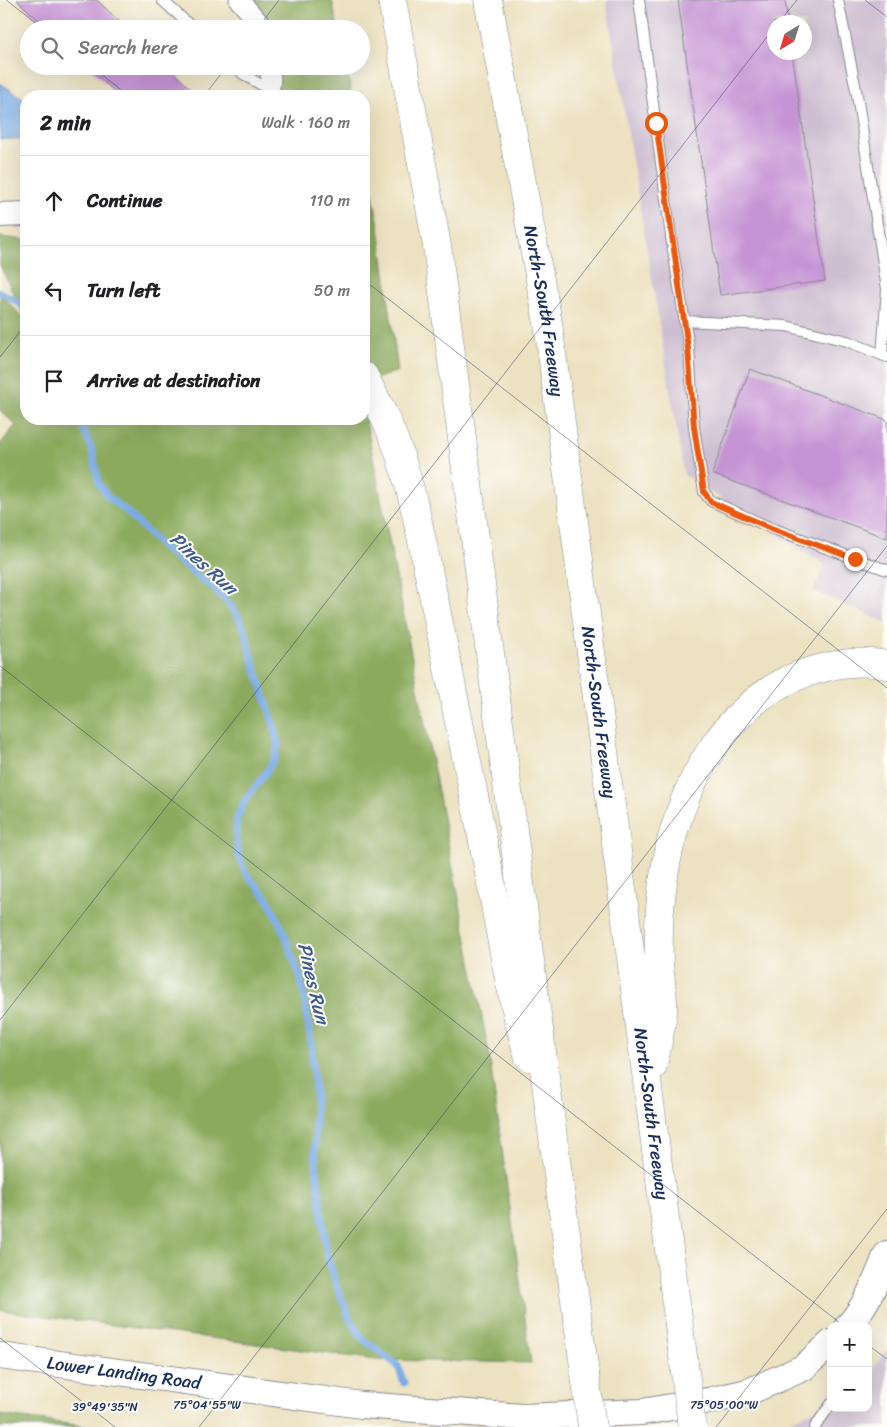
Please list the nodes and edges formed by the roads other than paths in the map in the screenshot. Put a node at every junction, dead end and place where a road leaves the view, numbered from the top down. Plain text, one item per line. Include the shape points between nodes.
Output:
1 (162, 0) edge
2 (239, 0) edge
3 (392, 0) edge
4 (488, 0) edge
5 (638, 0) edge
6 (838, 0) edge
7 (184, 20) edge
8 (257, 20) edge
9 (244, 75) edge
10 (270, 75) edge
11 (265, 90) edge
12 (269, 90) edge
13 (20, 214) edge
14 (0, 216) edge
15 (684, 321) junction
16 (885, 356) edge
17 (370, 388) edge
18 (887, 570) edge
19 (887, 665) edge
20 (648, 1089) junction
21 (554, 1145) junction
22 (887, 1254) edge
23 (851, 1322) edge
24 (827, 1347) edge
25 (0, 1356) edge
26 (827, 1410) edge
27 (592, 1427) edge
28 (692, 1427) edge
29 (815, 1427) edge

1 - 7 lane
2 - 8 street
3 - 21 highway via 437,246
4 - 20 highway, North-South Freeway via 548,323
5 - 15 lane
6 - 16 lane via 857,95 887,289
9 - 11 lane
10 - 12 street
13 - 14 street
15 - 16 lane via 786,326 847,341
15 - 18 lane via 694,427 704,492 711,502 771,528
17 - 21 highway via 402,459 412,500 457,708 508,979
19 - 20 highway via 865,662 839,664 804,673 778,685 740,714 710,751 683,805 663,881 659,947 664,1009
20 - 28 highway, North-South Freeway, bridge
21 - 27 highway, bridge
22 - 23 main road via 867,1300
24 - 25 main road, Lower Landing Road via 803,1368 748,1392 642,1412 523,1417 362,1405
26 - 29 lane

